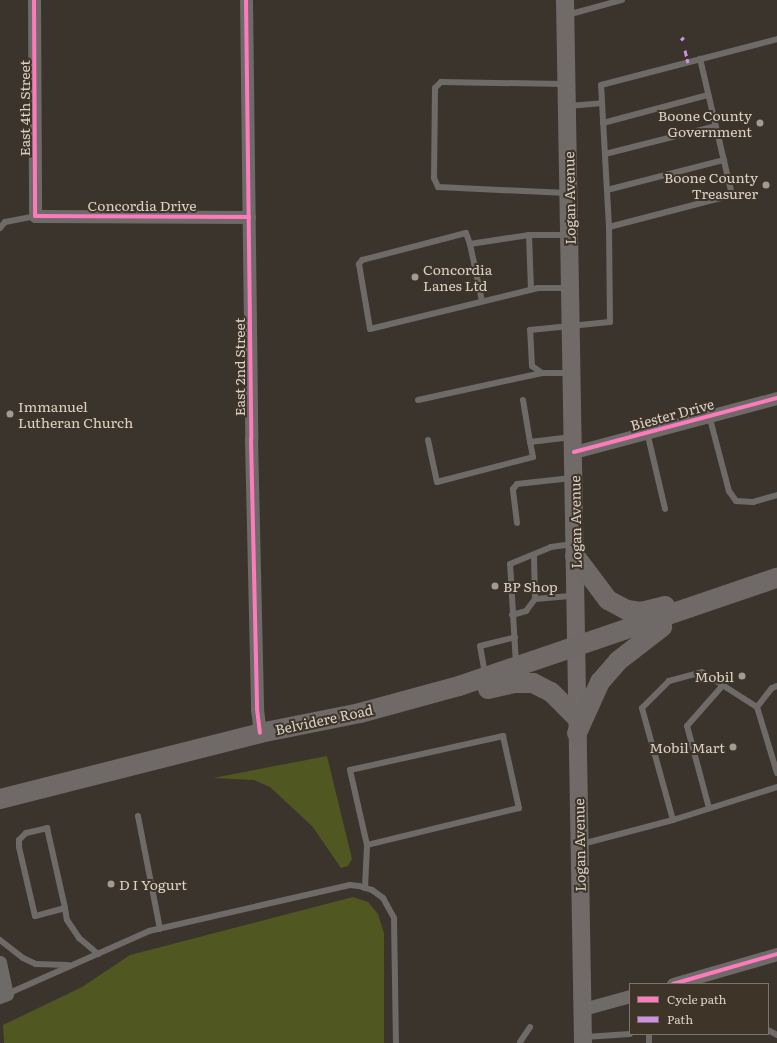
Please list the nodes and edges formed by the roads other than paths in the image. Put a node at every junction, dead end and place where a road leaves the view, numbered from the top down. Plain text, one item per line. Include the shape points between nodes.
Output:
1 (34, 0) edge
2 (246, 0) edge
3 (622, 0) edge
4 (609, 2) edge
5 (566, 8) edge
6 (777, 39) edge
7 (700, 59) junction
8 (567, 84) junction
9 (708, 95) junction
10 (602, 103) junction
11 (567, 106) junction
12 (603, 123) junction
13 (716, 126) junction
14 (605, 154) junction
15 (724, 160) junction
16 (607, 190) junction
17 (569, 194) junction
18 (35, 216) junction
19 (249, 217) junction
20 (609, 227) junction
21 (0, 228) edge
22 (529, 235) junction
23 (570, 235) junction
24 (470, 244) junction
25 (571, 288) junction
26 (532, 289) junction
27 (482, 301) junction
28 (571, 326) junction
29 (542, 373) junction
30 (572, 373) junction
31 (777, 398) edge
32 (418, 400) dead end
33 (523, 400) dead end
34 (709, 415) junction
35 (647, 432) junction
36 (428, 440) dead end
37 (530, 442) junction
38 (573, 444) junction
39 (574, 478) junction
40 (777, 495) edge
41 (665, 509) dead end
42 (517, 523) dead end
43 (575, 550) junction
44 (534, 555) junction
45 (777, 578) edge
46 (777, 593) edge
47 (575, 596) junction
48 (535, 599) junction
49 (715, 600) junction
50 (512, 615) junction
51 (662, 627) junction
52 (515, 637) junction
53 (576, 649) junction
54 (516, 668) junction
55 (486, 678) junction
56 (723, 685) junction
57 (777, 686) edge
58 (425, 695) junction
59 (757, 707) junction
60 (577, 725) junction
61 (260, 733) junction
62 (777, 773) edge
63 (777, 787) edge
64 (0, 799) edge
65 (709, 808) junction
66 (138, 816) dead end
67 (672, 820) junction
68 (367, 845) junction
69 (579, 845) junction
70 (365, 888) junction
71 (65, 908) junction
72 (160, 929) junction
73 (0, 940) edge
74 (98, 954) junction
75 (777, 954) edge
76 (0, 962) edge
77 (74, 964) junction
78 (676, 983) edge
79 (3, 996) edge
80 (629, 996) edge
81 (583, 1009) junction
82 (530, 1027) dead end
83 (629, 1034) edge
84 (583, 1040) edge
85 (520, 1042) dead end
86 (396, 1043) edge

1 - 18 street, East 4th Street
2 - 19 street, East 2nd Street
3 - 4 lane
4 - 5 lane
5 - 8 main road, Logan Avenue
6 - 7 lane
7 - 9 lane
7 - 10 lane via 601,85
8 - 11 main road, Logan Avenue
8 - 17 lane via 441,82 435,88 434,178 438,187
9 - 12 lane
9 - 13 lane
10 - 11 lane
10 - 12 lane
11 - 17 main road, Logan Avenue
12 - 14 lane
13 - 14 lane
13 - 15 lane
14 - 16 lane
15 - 16 lane
15 - 20 lane via 732,195
16 - 20 lane
17 - 23 main road, Logan Avenue
18 - 19 street, Concordia Drive
18 - 21 lane via 5,222
19 - 61 street, East 2nd Street via 251,449 257,709
20 - 28 lane via 610,322
22 - 23 lane
22 - 24 lane
22 - 26 lane
23 - 25 main road, Logan Avenue
24 - 27 lane
24 - 27 lane via 466,233 362,260 359,264 370,329
25 - 26 lane
25 - 28 main road, Logan Avenue
26 - 27 lane
28 - 29 lane via 530,330 532,366
28 - 30 main road, Logan Avenue
29 - 30 lane
29 - 32 lane
30 - 38 main road, Logan Avenue
31 - 34 street, Biester Drive
33 - 37 lane
34 - 35 street, Biester Drive
34 - 40 lane via 729,491 736,501 753,502
35 - 38 street, Biester Drive
35 - 41 lane
36 - 37 lane via 437,482 533,457
37 - 38 lane
38 - 39 main road, Logan Avenue
39 - 42 lane via 517,484 513,489
39 - 43 main road, Logan Avenue
43 - 44 lane via 551,547
43 - 47 main road, Logan Avenue
43 - 49 main road via 608,600 627,610 641,612 689,601
44 - 48 lane
44 - 50 lane via 510,564
45 - 49 main road
46 - 51 main road
47 - 48 lane
47 - 53 main road, Logan Avenue
48 - 50 lane via 526,611
49 - 53 main road
50 - 52 lane
51 - 53 main road
51 - 60 main road via 618,661 600,682
52 - 54 lane
52 - 55 lane via 480,646
53 - 54 main road, Belvidere Road
53 - 60 main road, Logan Avenue
54 - 55 main road, Belvidere Road
55 - 58 main road, Belvidere Road
56 - 59 lane
56 - 65 lane via 687,726
56 - 67 lane via 702,672 669,680 642,708
57 - 59 lane via 772,688
58 - 60 main road via 459,695 515,683 533,683 551,692
58 - 61 main road, Belvidere Road via 360,713
59 - 62 lane
60 - 69 main road, Logan Avenue
61 - 64 main road, Belvidere Road
63 - 65 lane
65 - 67 lane
66 - 72 lane
67 - 69 lane
68 - 68 lane via 350,770 503,736 519,808
68 - 70 lane
69 - 81 main road, Logan Avenue
70 - 72 lane via 350,885
70 - 86 lane via 383,898 394,918
71 - 71 lane via 47,828 26,833 19,840 19,847 35,916
71 - 74 lane via 72,929
72 - 74 lane
73 - 77 lane via 23,958 36,964
74 - 77 lane
75 - 78 street
76 - 79 street
77 - 79 lane
80 - 81 street
81 - 84 main road, Logan Avenue
82 - 85 lane
83 - 84 lane

